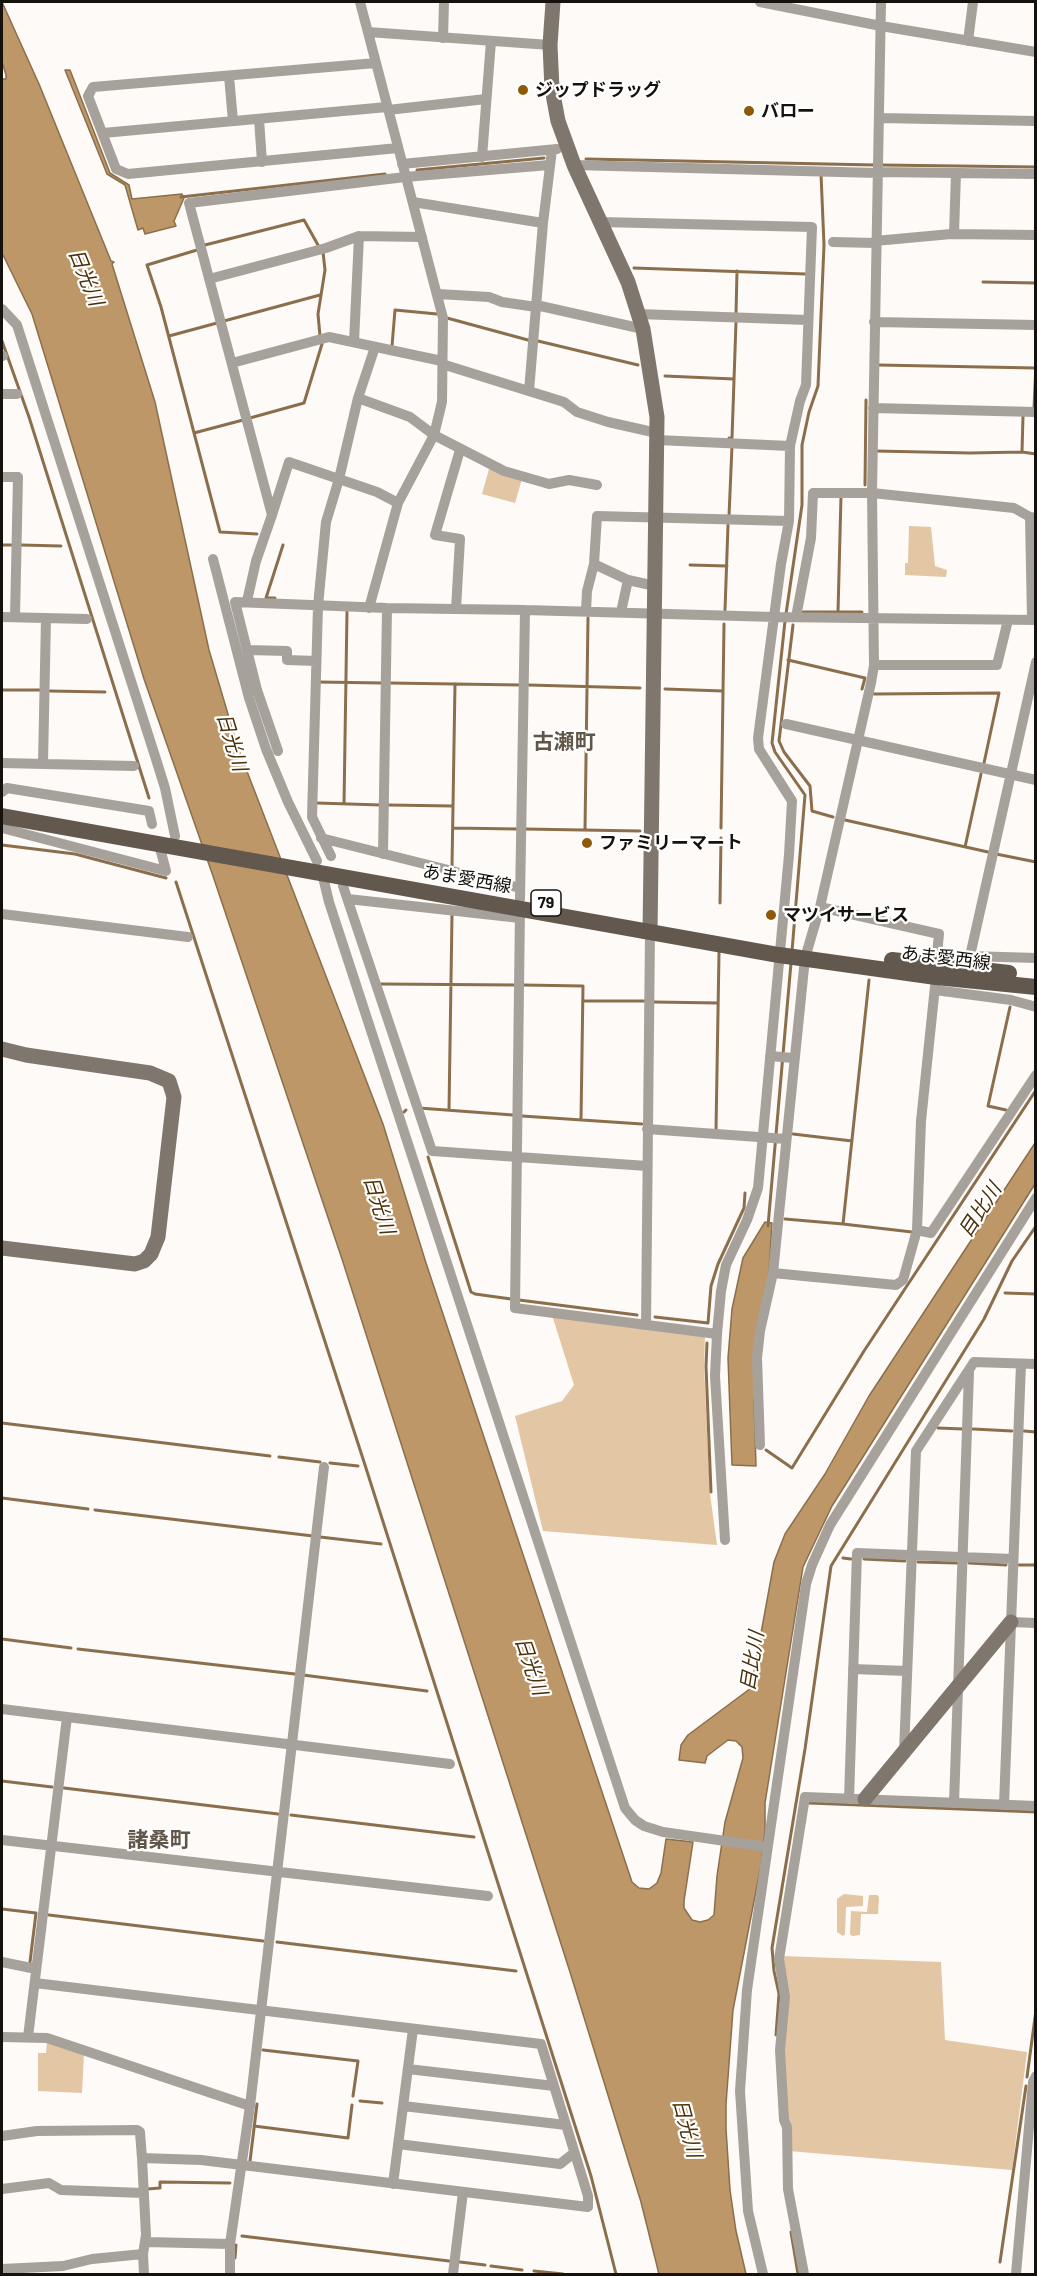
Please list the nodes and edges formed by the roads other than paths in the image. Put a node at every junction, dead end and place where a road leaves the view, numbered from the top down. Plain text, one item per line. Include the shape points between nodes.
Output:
1 (360, 2) edge
2 (444, 2) edge
3 (553, 2) edge
4 (760, 2) edge
5 (881, 2) edge
6 (973, 2) edge
7 (809, 7) edge
8 (881, 26) junction
9 (368, 32) junction
10 (443, 38) junction
11 (491, 41) junction
12 (968, 41) junction
13 (550, 45) junction
14 (1035, 52) edge
15 (376, 63) junction
16 (229, 76) junction
17 (486, 99) junction
18 (388, 109) junction
19 (879, 117) junction
20 (259, 119) junction
21 (233, 121) junction
22 (1035, 121) edge
23 (103, 133) junction
24 (398, 148) junction
25 (559, 149) junction
26 (482, 157) junction
27 (262, 162) junction
28 (402, 164) junction
29 (549, 165) junction
30 (574, 165) junction
31 (878, 169) junction
32 (956, 173) junction
33 (1035, 174) edge
34 (405, 177) junction
35 (413, 202) junction
36 (601, 222) junction
37 (543, 223) junction
38 (954, 234) junction
39 (1035, 235) edge
40 (359, 236) junction
41 (422, 237) junction
42 (833, 242) dead end
43 (875, 242) junction
44 (209, 279) junction
45 (438, 294) junction
46 (536, 306) junction
47 (2, 309) edge
48 (638, 314) junction
49 (808, 320) junction
50 (874, 322) junction
51 (1035, 325) edge
52 (643, 329) junction
53 (354, 342) junction
54 (375, 347) junction
55 (232, 363) junction
56 (442, 363) junction
57 (529, 391) junction
58 (2, 394) edge
59 (17, 394) dead end
60 (358, 398) junction
61 (873, 408) junction
62 (1035, 412) edge
63 (434, 435) junction
64 (657, 437) junction
65 (790, 446) junction
66 (460, 450) junction
67 (2, 477) edge
68 (339, 479) junction
69 (597, 485) dead end
70 (872, 493) junction
71 (398, 504) junction
72 (272, 515) junction
73 (656, 518) junction
74 (1033, 518) edge
75 (789, 521) junction
76 (213, 559) dead end
77 (594, 564) junction
78 (628, 580) junction
79 (655, 586) junction
80 (247, 601) junction
81 (318, 606) junction
82 (369, 608) junction
83 (387, 609) junction
84 (456, 609) junction
85 (525, 610) junction
86 (586, 611) junction
87 (621, 612) junction
88 (654, 614) junction
89 (2, 617) edge
90 (15, 617) junction
91 (786, 617) junction
92 (46, 618) junction
93 (873, 618) junction
94 (87, 619) dead end
95 (1034, 619) edge
96 (1008, 620) junction
97 (247, 650) junction
98 (316, 661) junction
99 (1035, 662) edge
100 (873, 664) junction
101 (786, 724) dead end
102 (858, 740) junction
103 (278, 751) dead end
104 (2, 763) edge
105 (43, 763) junction
106 (134, 766) dead end
107 (1011, 775) junction
108 (1035, 780) edge
109 (2, 792) edge
110 (2, 806) edge
111 (2, 816) edge
112 (152, 824) dead end
113 (2, 828) edge
114 (321, 838) junction
115 (180, 841) junction
116 (161, 852) dead end
117 (383, 854) junction
118 (317, 864) junction
119 (343, 886) dead end
120 (348, 899) junction
121 (520, 903) junction
122 (820, 907) junction
123 (2, 914) edge
124 (650, 927) junction
125 (188, 937) dead end
126 (793, 951) junction
127 (970, 956) junction
128 (1035, 958) edge
129 (936, 972) junction
130 (1035, 976) edge
131 (1035, 987) edge
132 (1035, 1007) edge
133 (2, 1049) edge
134 (770, 1056) junction
135 (794, 1058) junction
136 (1035, 1075) edge
137 (647, 1129) junction
138 (765, 1138) junction
139 (784, 1139) junction
140 (517, 1157) junction
141 (647, 1166) junction
142 (1035, 1198) edge
143 (917, 1230) junction
144 (2, 1248) edge
145 (772, 1273) junction
146 (646, 1324) junction
147 (717, 1334) junction
148 (1021, 1364) junction
149 (1035, 1364) edge
150 (969, 1370) junction
151 (760, 1445) dead end
152 (324, 1467) dead end
153 (724, 1540) dead end
154 (912, 1555) junction
155 (963, 1557) junction
156 (1013, 1559) junction
157 (1011, 1622) junction
158 (1035, 1623) edge
159 (853, 1669) junction
160 (907, 1671) junction
161 (958, 1686) junction
162 (2, 1709) edge
163 (67, 1717) junction
164 (291, 1744) junction
165 (904, 1752) junction
166 (450, 1764) dead end
167 (857, 1799) junction
168 (954, 1803) junction
169 (1004, 1805) junction
170 (1035, 1806) edge
171 (2, 1840) edge
172 (51, 1846) junction
173 (767, 1847) junction
174 (277, 1872) junction
175 (488, 1896) dead end
176 (2, 1962) edge
177 (36, 1969) junction
178 (35, 1983) junction
179 (261, 2011) junction
180 (413, 2029) junction
181 (2, 2037) edge
182 (28, 2037) junction
183 (408, 2068) junction
184 (1035, 2076) edge
185 (554, 2086) junction
186 (250, 2106) junction
187 (403, 2106) junction
188 (566, 2125) junction
189 (2, 2136) edge
190 (398, 2144) junction
191 (574, 2153) junction
192 (142, 2158) junction
193 (242, 2166) junction
194 (393, 2184) junction
195 (2, 2190) edge
196 (463, 2192) junction
197 (144, 2193) junction
198 (146, 2241) junction
199 (230, 2244) junction
200 (143, 2254) junction
201 (2, 2269) edge
202 (144, 2274) edge
203 (230, 2274) edge
204 (453, 2274) edge
205 (763, 2274) edge
206 (804, 2274) edge
207 (1016, 2274) edge

1 - 9 street
2 - 10 street
3 - 13 street
4 - 7 street
5 - 8 street
6 - 12 street
7 - 8 street
8 - 12 street
8 - 19 street
9 - 10 street
9 - 15 street
10 - 11 street
11 - 13 street
11 - 17 street
12 - 14 street
13 - 25 street
15 - 16 street
15 - 18 street
16 - 21 street
16 - 23 street via 93,87 88,96
17 - 18 street
17 - 26 street
18 - 20 street
18 - 24 street
19 - 22 street
19 - 31 street
20 - 21 street
20 - 27 street
21 - 23 street
23 - 27 street via 116,169 128,174
24 - 27 street
24 - 28 street
25 - 26 street
25 - 29 street
25 - 30 street
26 - 28 street
28 - 34 street
29 - 34 street
29 - 37 street
30 - 31 street via 821,172
30 - 36 street
31 - 32 street
31 - 43 street
32 - 33 street
32 - 38 street
34 - 35 street
34 - 44 street via 189,202
35 - 37 street
35 - 41 street
36 - 48 street
36 - 49 street via 812,227
37 - 46 street
38 - 39 street
38 - 43 street
40 - 41 street
40 - 44 street
40 - 53 street
41 - 45 street
42 - 43 street
43 - 50 street
44 - 55 street
45 - 46 street via 489,297
45 - 56 street
46 - 52 street
46 - 57 street
47 - 115 street via 17,325
48 - 49 street
48 - 52 street
49 - 65 street via 806,385
50 - 51 street
50 - 61 street
52 - 64 street
53 - 54 street
53 - 55 street via 329,337
54 - 56 street
54 - 60 street
55 - 72 street
56 - 57 street
56 - 63 street via 442,402
57 - 64 street via 564,402 577,412
58 - 59 street
60 - 63 street via 410,417
60 - 68 street
61 - 62 street
61 - 70 street
63 - 66 street
63 - 71 street
64 - 65 street
64 - 73 street
65 - 75 street
66 - 69 street via 504,471 549,484 569,480
66 - 84 street via 435,535 460,539
67 - 90 street via 18,477
68 - 71 street
68 - 72 street via 289,462
68 - 81 street via 326,522
70 - 74 street via 1014,508
70 - 91 street via 813,493 811,538
70 - 93 street
71 - 82 street
72 - 80 street
73 - 75 street
73 - 77 street via 597,516
73 - 79 street
74 - 95 street
75 - 91 street via 781,564
76 - 118 street via 259,729
77 - 78 street
77 - 86 street via 586,591
78 - 79 street
78 - 87 street
79 - 88 street
80 - 81 street
80 - 97 street via 235,602
81 - 82 street
81 - 98 street
82 - 83 street
83 - 84 street
83 - 117 street
84 - 85 street
85 - 86 street
85 - 121 street
86 - 87 street
87 - 88 street
88 - 91 street
88 - 124 street
89 - 90 street
90 - 92 street
91 - 93 street
91 - 126 street via 758,738 759,750 792,801
92 - 94 street
92 - 105 street
93 - 96 street
93 - 100 street
95 - 96 street
96 - 100 street via 997,665
97 - 98 street via 287,651 286,660
97 - 103 street
98 - 114 street via 312,817
99 - 107 street
100 - 102 street
101 - 102 street
102 - 107 street
102 - 122 street
104 - 105 street
105 - 106 street
107 - 108 street
107 - 127 street
109 - 112 street via 7,788 148,811
110 - 115 main road, あま愛西線 / 79
111 - 115 main road, あま愛西線 / 79 via 181,847
113 - 116 street via 166,871
114 - 117 street
114 - 118 street
115 - 118 main road, あま愛西線 / 79
117 - 121 street
118 - 121 main road, あま愛西線 / 79
118 - 173 street via 625,1808 644,1826 663,1832
119 - 120 street
120 - 121 street
120 - 140 street via 432,1151
121 - 124 main road, あま愛西線 / 79
121 - 140 street
122 - 126 street
122 - 129 street via 939,934
123 - 125 street
124 - 126 main road, あま愛西線 / 79
124 - 137 street
126 - 129 main road, あま愛西線 / 79
126 - 134 street
126 - 135 street
127 - 128 street
127 - 129 street
129 - 130 main road, あま愛西線 / 79
129 - 131 main road, あま愛西線 / 79
129 - 132 street
129 - 143 street via 921,1120
133 - 144 street via 150,1073 168,1081 174,1097 158,1237 144,1261 135,1264
134 - 135 street
134 - 138 street
135 - 139 street
136 - 143 street via 931,1233
137 - 138 street
137 - 141 street
138 - 139 street
138 - 147 street via 758,1188 726,1265
139 - 145 street
140 - 141 street
140 - 146 street via 515,1308
141 - 146 street
142 - 173 street via 830,1525 812,1565
143 - 145 street via 903,1280 896,1285
145 - 151 street via 758,1358
146 - 147 street
147 - 153 street via 715,1376
148 - 149 street
148 - 150 street via 974,1362
148 - 156 street
150 - 154 street via 916,1451
150 - 155 street
152 - 164 street
154 - 155 street
154 - 159 street via 857,1553
154 - 160 street
155 - 156 street
155 - 161 street
156 - 157 street
157 - 158 street
157 - 161 street
157 - 169 street
159 - 160 street
159 - 167 street
160 - 165 street
161 - 165 street
161 - 168 street
162 - 163 street
163 - 164 street
163 - 172 street
164 - 166 street
164 - 174 street
165 - 167 street
167 - 168 street
167 - 206 street via 805,1797 780,1948 785,1997 780,2050 788,2189
168 - 169 street
169 - 170 street
171 - 172 street
172 - 174 street
172 - 177 street
173 - 205 street via 747,1990 740,2091 748,2211
174 - 175 street
174 - 179 street
176 - 177 street
177 - 178 street
178 - 179 street
178 - 182 street
179 - 180 street
179 - 186 street
180 - 183 street
180 - 185 street via 541,2044
181 - 182 street
182 - 186 street via 47,2038
183 - 185 street
183 - 187 street
184 - 207 street
185 - 188 street
186 - 193 street
187 - 188 street
187 - 190 street
188 - 191 street
189 - 192 street via 37,2131 137,2130
190 - 191 street via 560,2164
190 - 194 street
191 - 196 street via 588,2207
192 - 193 street
192 - 197 street
193 - 194 street
193 - 199 street
194 - 196 street
195 - 197 street via 49,2183 61,2190
196 - 204 street
197 - 198 street
198 - 199 street
198 - 200 street
199 - 203 street
200 - 201 street via 63,2266
200 - 202 street

